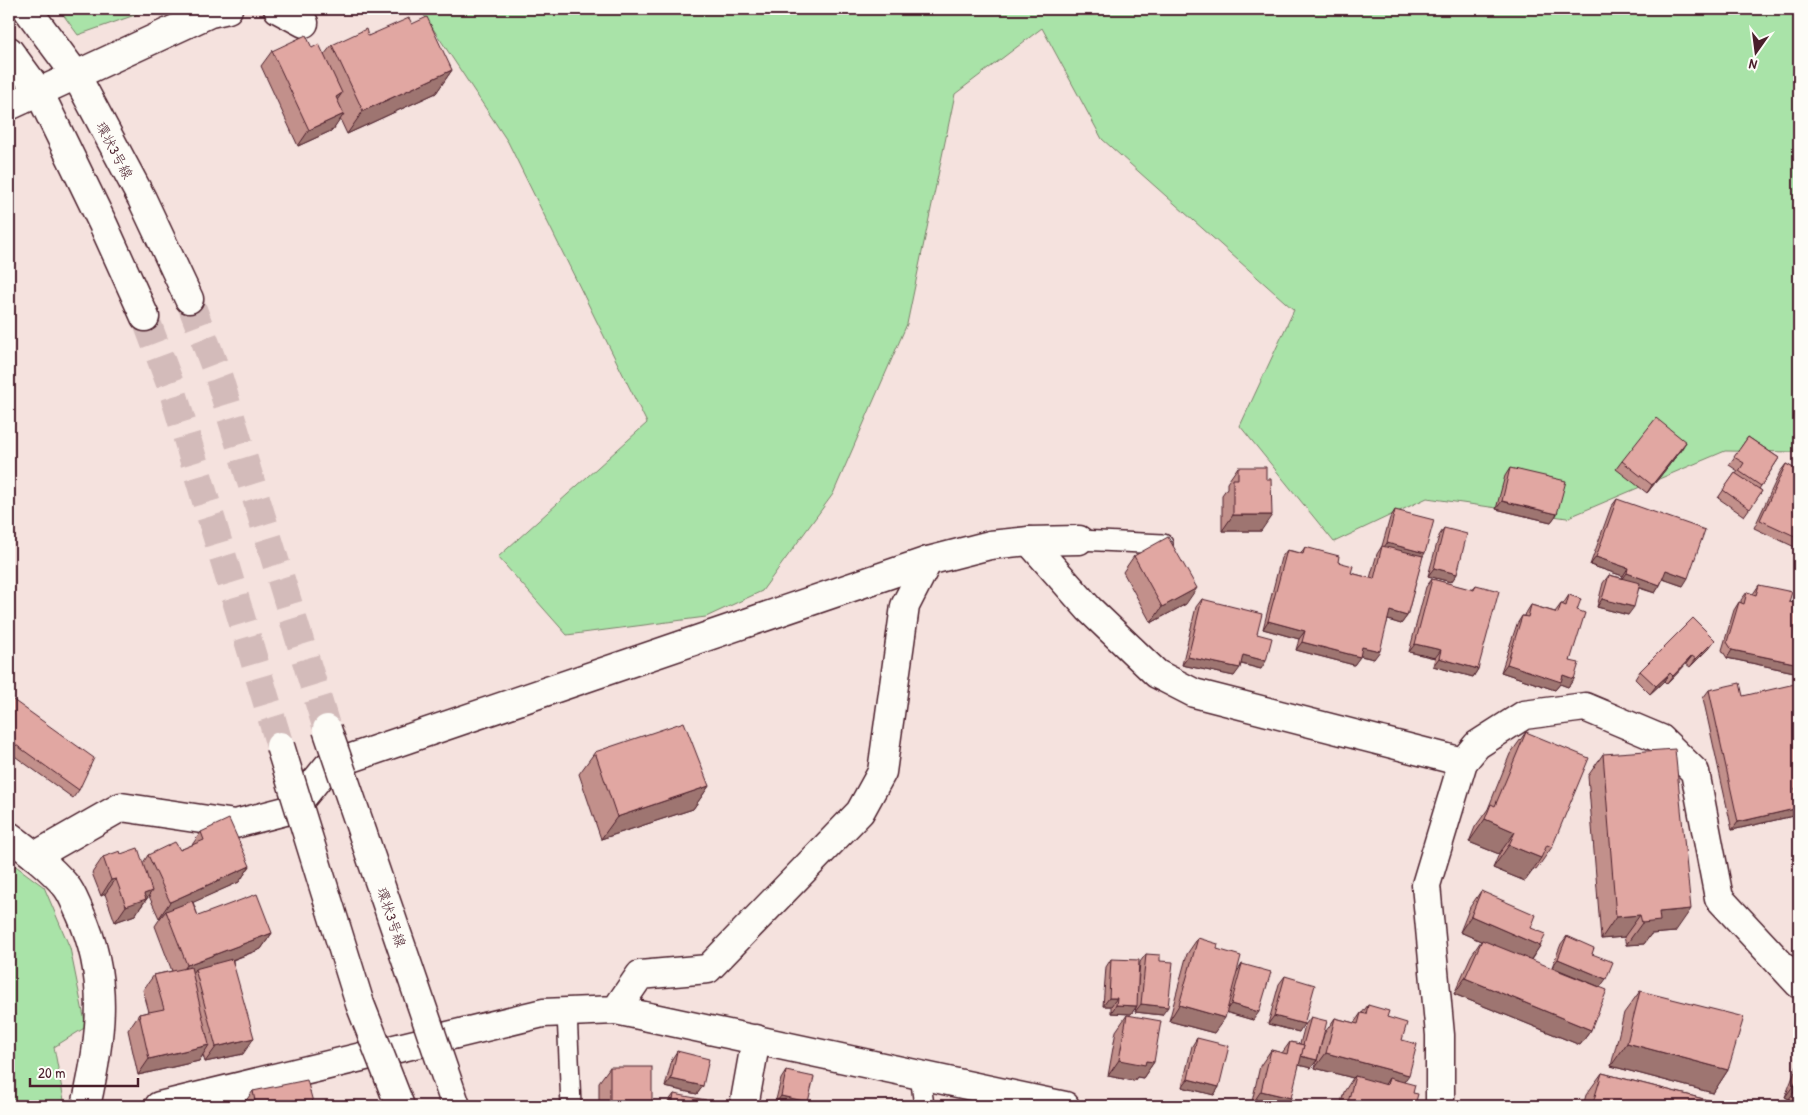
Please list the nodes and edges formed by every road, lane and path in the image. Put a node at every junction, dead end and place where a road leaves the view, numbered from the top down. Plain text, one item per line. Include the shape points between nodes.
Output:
1 (27, 9) edge
2 (228, 9) edge
3 (278, 9) edge
4 (304, 22) dead end
5 (9, 51) edge
6 (76, 75) junction
7 (39, 92) junction
8 (9, 106) edge
9 (189, 299) tunnel mouth
10 (145, 317) tunnel mouth
11 (1079, 540) joint
12 (1030, 541) junction
13 (1163, 544) edge
14 (928, 561) junction
15 (327, 729) tunnel mouth
16 (280, 746) tunnel mouth
17 (1464, 762) junction
18 (9, 836) edge
19 (35, 856) junction
20 (1799, 984) edge
21 (616, 1010) junction
22 (567, 1012) junction
23 (756, 1039) junction
24 (920, 1075) junction
25 (86, 1106) edge
26 (159, 1106) edge
27 (400, 1106) edge
28 (456, 1106) edge
29 (571, 1106) edge
30 (744, 1106) edge
31 (924, 1106) edge
32 (1065, 1106) edge
33 (1440, 1106) edge

1 - 6 street, 環状3号線
2 - 6 street via 210,13
3 - 4 street
5 - 7 street
6 - 7 street
6 - 9 street, 環状3号線 via 142,199
7 - 8 street
7 - 10 street
11 - 12 street
11 - 13 lane
12 - 14 street via 990,546
12 - 17 street via 1089,609 1157,674 1180,686 1194,693
14 - 19 street via 328,766 292,809 235,824 121,807
14 - 21 street via 905,606 882,772 860,812 708,969 640,975
15 - 28 street, 環状3号線, bridge
16 - 27 street, bridge via 360,1004
17 - 20 street via 1477,745 1524,715 1585,707 1661,739 1695,772 1718,898
17 - 33 street via 1426,885 1440,1036
18 - 19 street
19 - 25 street via 68,887 87,929 99,974 100,1026
21 - 22 street
21 - 23 street
22 - 26 street via 543,1013
22 - 29 lane
23 - 24 street
23 - 30 street
24 - 31 lane
24 - 32 street

